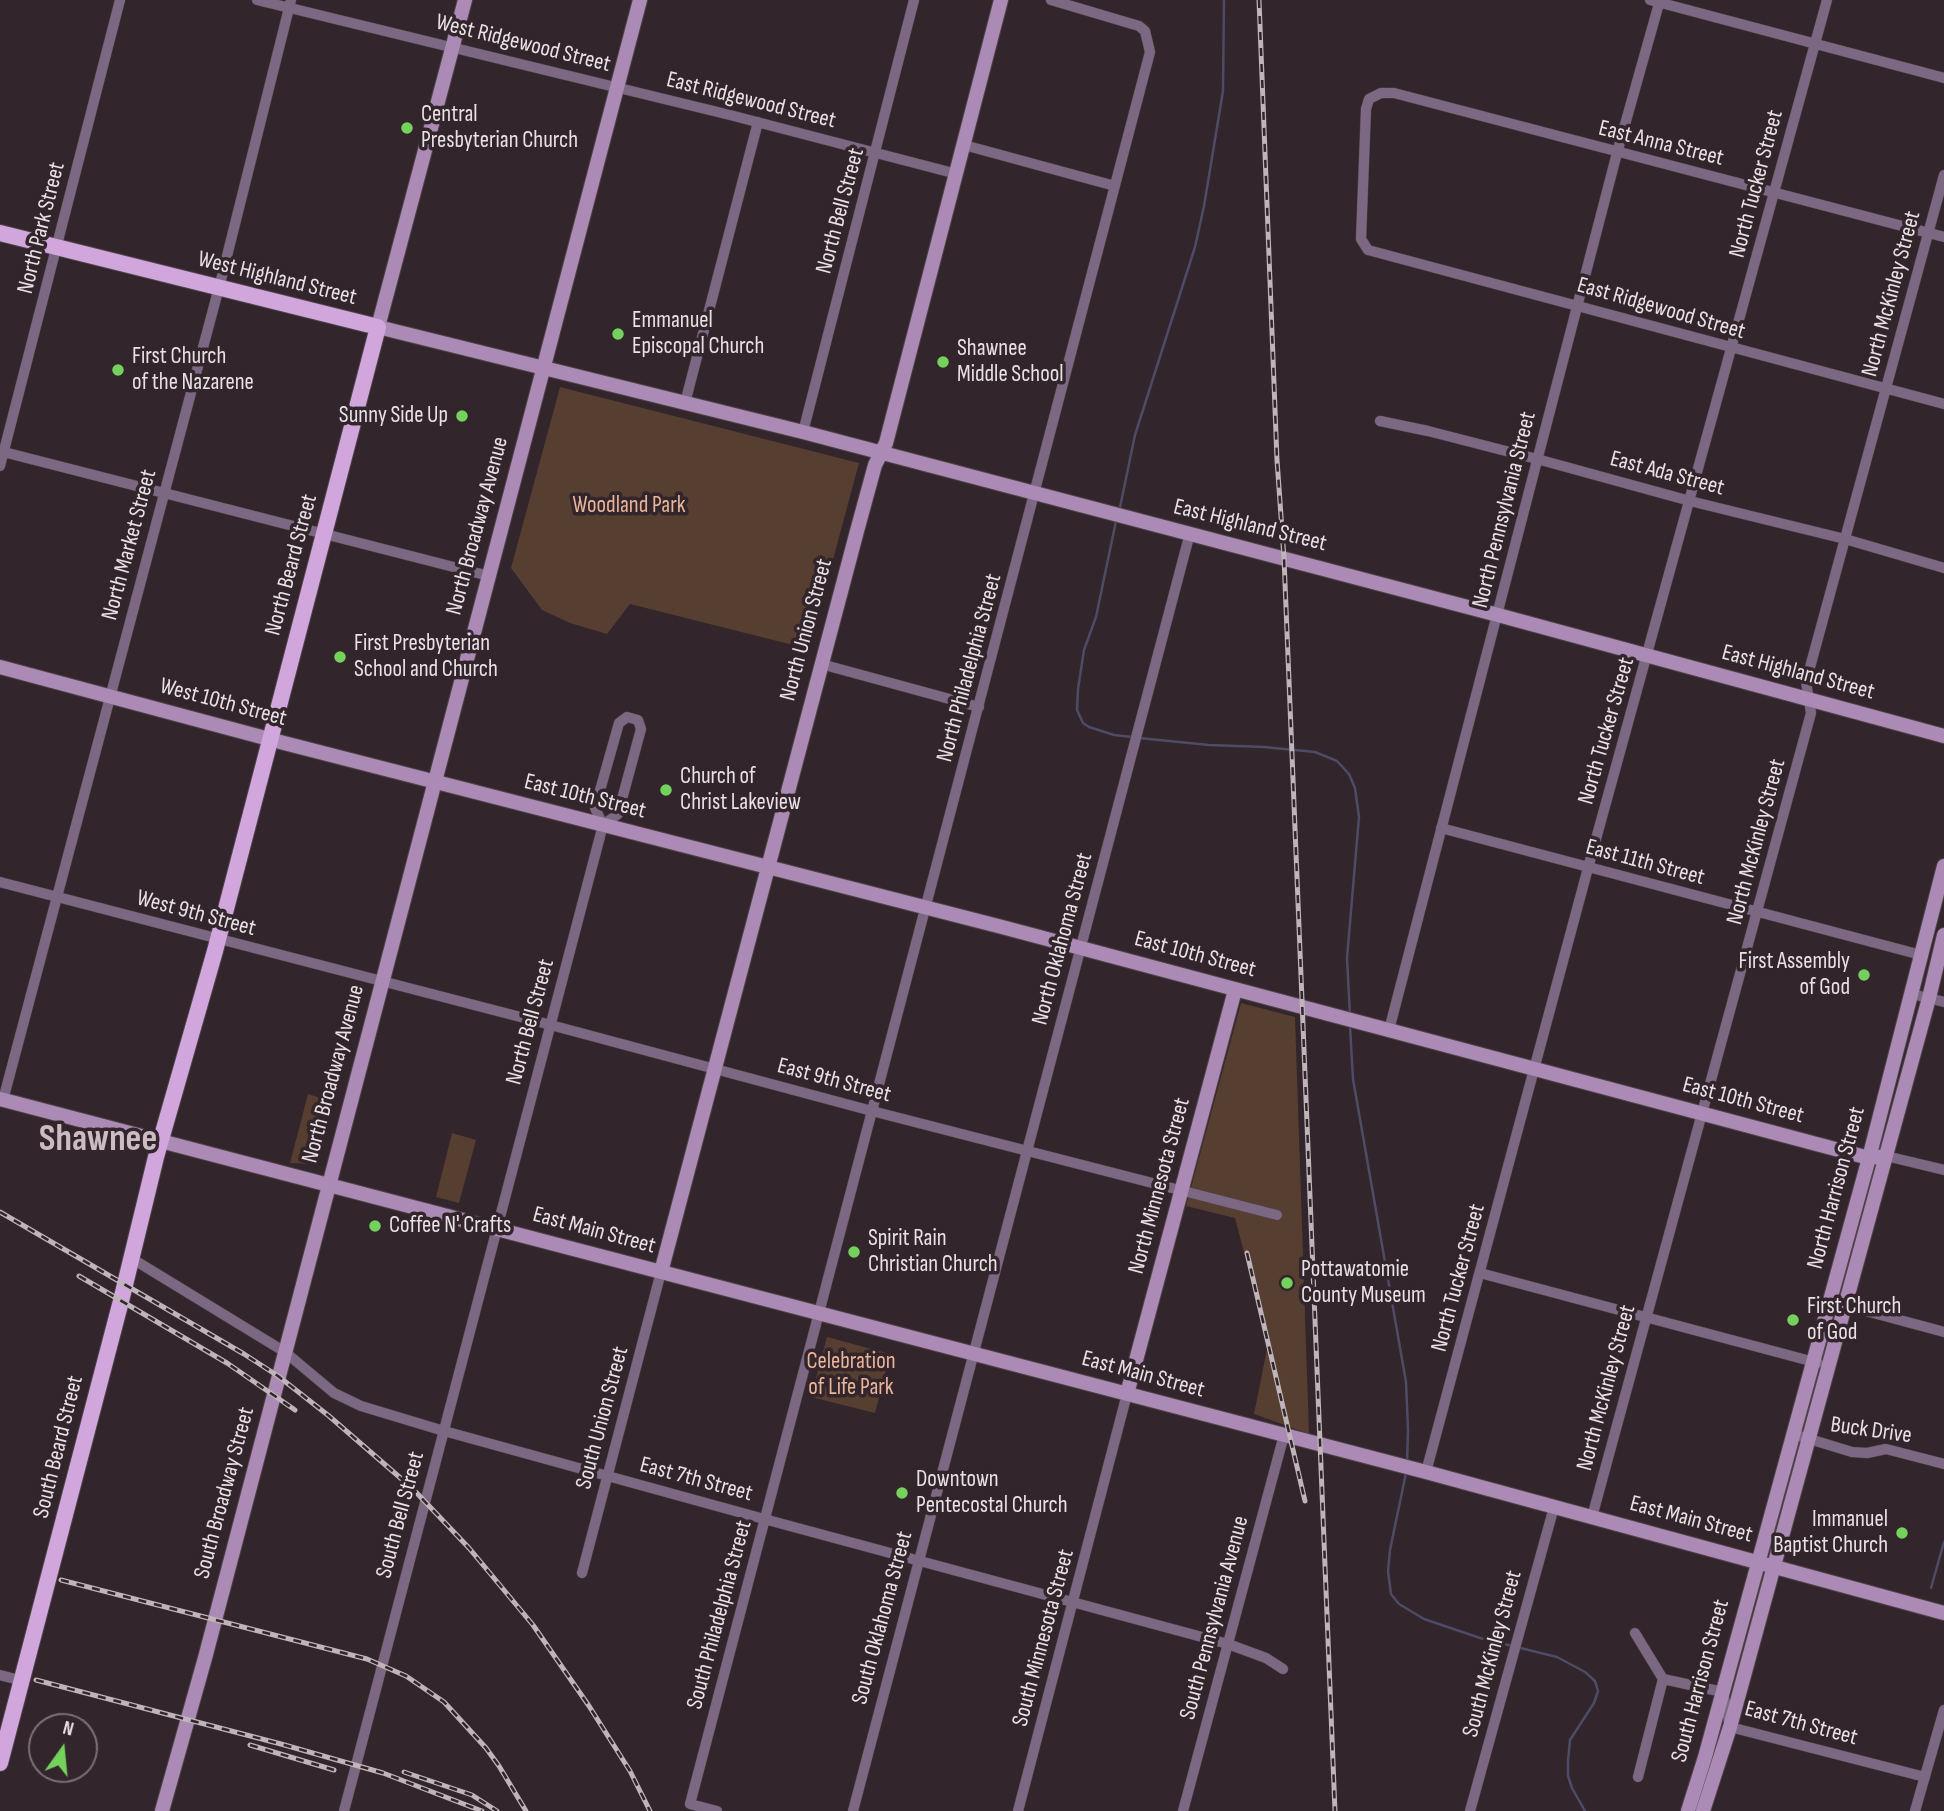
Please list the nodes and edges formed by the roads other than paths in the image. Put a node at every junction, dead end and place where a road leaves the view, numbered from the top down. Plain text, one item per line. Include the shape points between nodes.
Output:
1 (120, 0) edge
2 (257, 0) edge
3 (465, 0) edge
4 (640, 0) edge
5 (914, 0) edge
6 (1001, 0) edge
7 (1051, 0) edge
8 (1827, 0) edge
9 (1656, 1) edge
10 (290, 4) edge
11 (1815, 43) junction
12 (453, 47) junction
13 (1944, 78) edge
14 (617, 87) junction
15 (758, 122) junction
16 (964, 145) junction
17 (876, 152) junction
18 (1617, 153) junction
19 (957, 174) junction
20 (1944, 176) edge
21 (1115, 186) junction
22 (1775, 193) junction
23 (0, 233) edge
24 (1928, 233) junction
25 (1944, 237) edge
26 (58, 247) junction
27 (1368, 250) joint
28 (218, 288) junction
29 (1578, 305) junction
30 (378, 327) junction
31 (1733, 349) junction
32 (543, 368) junction
33 (1886, 388) junction
34 (685, 403) junction
35 (1944, 404) edge
36 (1380, 421) dead end
37 (803, 432) junction
38 (2, 452) edge
39 (881, 453) junction
40 (1537, 459) junction
41 (0, 466) edge
42 (163, 494) junction
43 (1035, 494) junction
44 (1690, 501) junction
45 (1190, 533) junction
46 (324, 535) junction
47 (1845, 539) junction
48 (1944, 568) edge
49 (489, 576) junction
50 (1498, 615) junction
51 (1648, 656) junction
52 (821, 664) junction
53 (0, 667) edge
54 (110, 696) junction
55 (1810, 700) junction
56 (979, 707) junction
57 (1944, 736) edge
58 (270, 740) junction
59 (435, 782) junction
60 (603, 825) junction
61 (1441, 828) junction
62 (1944, 866) edge
63 (769, 868) junction
64 (1588, 868) junction
65 (0, 882) edge
66 (57, 897) junction
67 (926, 908) junction
68 (1757, 912) junction
69 (1944, 935) edge
70 (218, 939) junction
71 (1080, 948) junction
72 (1921, 955) junction
73 (382, 983) junction
74 (1235, 990) junction
75 (1912, 993) junction
76 (1929, 998) junction
77 (1944, 1002) edge
78 (550, 1025) junction
79 (1389, 1030) junction
80 (716, 1069) junction
81 (1535, 1070) junction
82 (1, 1099) edge
83 (872, 1111) junction
84 (1703, 1114) junction
85 (161, 1141) junction
86 (1026, 1151) junction
87 (1886, 1156) junction
88 (1869, 1158) junction
89 (1944, 1170) edge
90 (329, 1185) junction
91 (1182, 1192) junction
92 (1277, 1215) dead end
93 (496, 1229) junction
94 (131, 1258) junction
95 (661, 1272) junction
96 (1480, 1273) junction
97 (1829, 1301) junction
98 (1845, 1306) junction
99 (819, 1314) junction
100 (1646, 1317) junction
101 (1944, 1332) edge
102 (285, 1352) junction
103 (974, 1354) junction
104 (1814, 1361) junction
105 (1829, 1366) junction
106 (1127, 1394) junction
107 (444, 1431) junction
108 (1793, 1434) junction
109 (1284, 1435) junction
110 (1808, 1439) junction
111 (1944, 1464) edge
112 (1424, 1472) junction
113 (607, 1476) junction
114 (1554, 1507) junction
115 (1592, 1517) junction
116 (764, 1519) junction
117 (918, 1560) junction
118 (1758, 1562) junction
119 (1773, 1566) junction
120 (582, 1573) dead end
121 (1074, 1602) junction
122 (1944, 1613) edge
123 (1635, 1633) dead end
124 (1228, 1644) junction
125 (1283, 1669) dead end
126 (0, 1675) edge
127 (1663, 1679) junction
128 (23, 1681) junction
129 (1723, 1692) junction
130 (1944, 1710) edge
131 (1730, 1727) junction
132 (0, 1763) edge
133 (1637, 1777) dead end
134 (1925, 1777) junction
135 (162, 1811) edge
136 (344, 1811) edge
137 (717, 1811) edge
138 (853, 1811) edge
139 (1018, 1811) edge
140 (1183, 1811) edge
141 (1470, 1811) edge
142 (1688, 1811) edge
143 (1703, 1811) edge
144 (1915, 1811) edge

1 - 26 street, North Park Street
2 - 10 street, West Ridgewood Street
3 - 12 street, North Beard Street
4 - 14 street, North Broadway Avenue
5 - 17 street, North Bell Street
6 - 16 street, North Union Street
7 - 21 street, North Philadelphia Street via 1133,23 1145,31 1150,52
8 - 11 street, North Tucker Street
9 - 11 street
9 - 18 street, North Pennsylvania Street
10 - 12 street, West Ridgewood Street
10 - 28 street, North Market Street
11 - 13 street
11 - 22 street, North Tucker Street
12 - 14 street, West Ridgewood Street
12 - 30 street, North Beard Street
14 - 15 street, East Ridgewood Street
14 - 32 street, North Broadway Avenue
15 - 17 street, East Ridgewood Street
15 - 34 street
16 - 19 street, North Union Street
16 - 21 street
17 - 19 street, East Ridgewood Street
17 - 37 street, North Bell Street
18 - 22 street, East Anna Street
18 - 27 street, East Anna Street via 1381,93 1369,99 1365,120 1361,239
18 - 29 street, North Pennsylvania Street
19 - 39 street, North Union Street
20 - 24 street, North McKinley Street
21 - 43 street, North Philadelphia Street
22 - 24 street, East Anna Street
22 - 31 street, North Tucker Street
23 - 26 main road, West Highland Street
24 - 25 street, East Anna Street
24 - 33 street, North McKinley Street
26 - 28 main road, West Highland Street
26 - 38 street, North Park Street
27 - 29 street, East Ridgewood Street
28 - 30 main road, West Highland Street
28 - 42 street, North Market Street
29 - 31 street, East Ridgewood Street
29 - 40 street, North Pennsylvania Street
30 - 32 street, West Highland Street
30 - 46 main road, North Beard Street
31 - 33 street, East Ridgewood Street
31 - 44 street, North Tucker Street
32 - 34 street, East Highland Street
32 - 49 street, North Broadway Avenue
33 - 35 street, East Ridgewood Street
33 - 47 street, North McKinley Street
34 - 37 street, East Highland Street
36 - 40 street, East Ada Street
37 - 39 street, East Highland Street
38 - 41 street, North Park Street
38 - 42 street
39 - 43 street, East Highland Street
39 - 52 street, North Union Street
40 - 44 street, East Ada Street
40 - 50 street, North Pennsylvania Street
42 - 46 street
42 - 54 street, North Market Street
43 - 45 street, East Highland Street
43 - 56 street, North Philadelphia Street
44 - 47 street, East Ada Street
44 - 51 street, North Tucker Street
45 - 50 street, East Highland Street
45 - 71 street, North Oklahoma Street
46 - 49 street
46 - 58 main road, North Beard Street
47 - 48 street, East Ada Street
47 - 55 street, North McKinley Street via 1806,682
49 - 59 street, North Broadway Avenue
50 - 51 street, East Highland Street
50 - 61 street, North Pennsylvania Street
51 - 55 street, East Highland Street
51 - 64 street, North Tucker Street
52 - 56 street
52 - 63 street, North Union Street
53 - 54 street, West 10th Street
54 - 58 street, West 10th Street
54 - 66 street, North Market Street
55 - 57 street, East Highland Street
55 - 68 street, North McKinley Street via 1811,713
56 - 67 street, North Philadelphia Street
58 - 59 street, West 10th Street
58 - 70 main road, North Beard Street
59 - 60 street, East 10th Street
59 - 73 street, North Broadway Avenue
60 - 60 street, North Bell Street via 618,814 641,729 638,720 627,717 619,723 596,808
60 - 63 street, East 10th Street
60 - 78 street, North Bell Street
61 - 64 street, East 11th Street
61 - 79 street, North Pennsylvania Street
62 - 72 street, North Harrison Street
63 - 67 street, East 10th Street
63 - 80 street, North Union Street
64 - 68 street, East 11th Street
64 - 81 street, North Tucker Street
65 - 66 street, West 9th Street
66 - 70 street, West 9th Street
66 - 82 street, North Market Street
67 - 71 street, East 10th Street
67 - 83 street, North Philadelphia Street
68 - 72 street, East 11th Street
68 - 84 street, North McKinley Street
69 - 76 street, North Harrison Street
70 - 73 street, West 9th Street
70 - 85 main road, North Beard Street
71 - 74 street, East 10th Street
71 - 86 street, North Oklahoma Street
72 - 75 street, North Harrison Street
73 - 78 street, East 9th Street
73 - 90 street, North Broadway Avenue
74 - 79 street, East 10th Street
74 - 91 street, North Minnesota Street
75 - 76 street
75 - 88 street, North Harrison Street
76 - 77 street
76 - 87 street, North Harrison Street
78 - 80 street, East 9th Street
78 - 93 street, North Bell Street
79 - 81 street, East 10th Street
80 - 83 street, East 9th Street
80 - 95 street, North Union Street
81 - 84 street, East 10th Street
81 - 96 street, North Tucker Street
82 - 85 street, East Main Street
83 - 86 street, East 9th Street
83 - 99 street, North Philadelphia Street
84 - 88 street, East 10th Street
84 - 100 street, North McKinley Street
85 - 90 street, East Main Street
85 - 94 main road, South Beard Street
86 - 91 street, East 9th Street
86 - 103 street, North Oklahoma Street
87 - 88 street, East 10th Street
87 - 89 street, East 10th Street
87 - 98 street, North Harrison Street
88 - 97 street, North Harrison Street
90 - 93 street, East Main Street
90 - 102 street, South Broadway Street
91 - 92 street, East 9th Street
91 - 106 street, North Minnesota Street
93 - 95 street, East Main Street
93 - 107 street, South Bell Street
94 - 102 street, East 7th Street
94 - 128 main road, South Beard Street
95 - 99 street, East Main Street
95 - 113 street, South Union Street
96 - 100 street
96 - 112 street, North Tucker Street
97 - 98 street
97 - 104 street, North Harrison Street
98 - 101 street
98 - 105 street, North Harrison Street
99 - 103 street, East Main Street
99 - 116 street, South Philadelphia Street
100 - 104 street
100 - 115 street, North McKinley Street
102 - 107 street, East 7th Street via 334,1393
102 - 135 street, South Broadway Street
103 - 106 street, East Main Street
103 - 117 street, South Oklahoma Street
104 - 105 street
104 - 108 street, North Harrison Street
105 - 110 street, North Harrison Street
106 - 109 street, East Main Street
106 - 121 street, South Minnesota Street
107 - 113 street, East 7th Street
107 - 136 street, South Bell Street
108 - 110 street, Buck Drive
108 - 118 street, North Harrison Street
109 - 112 street, East Main Street
109 - 124 street, South Pennsylvania Avenue
110 - 111 street, Buck Drive via 1852,1452 1886,1449
110 - 119 street, North Harrison Street
112 - 114 street, East Main Street
113 - 116 street, East 7th Street
113 - 120 street, South Union Street
114 - 115 street, East Main Street
114 - 141 street, South McKinley Street
115 - 118 street, East Main Street
116 - 117 street, East 7th Street
116 - 137 street, South Philadelphia Street via 690,1804
117 - 121 street, East 7th Street
117 - 138 street, South Oklahoma Street
118 - 119 street, East Main Street
118 - 129 street, South Harrison Street
119 - 122 street, East Main Street
119 - 131 street, South Harrison Street
121 - 124 street, East 7th Street
121 - 139 street, South Minnesota Street
123 - 127 street
124 - 125 street, East 7th Street
124 - 140 street, South Pennsylvania Avenue
126 - 128 street
127 - 129 street, East 7th Street
127 - 133 street
128 - 132 main road, South Beard Street
129 - 131 street, East 7th Street
129 - 142 street, South Harrison Street
130 - 134 street
131 - 134 street, East 7th Street
131 - 143 street, South Harrison Street
134 - 144 street

